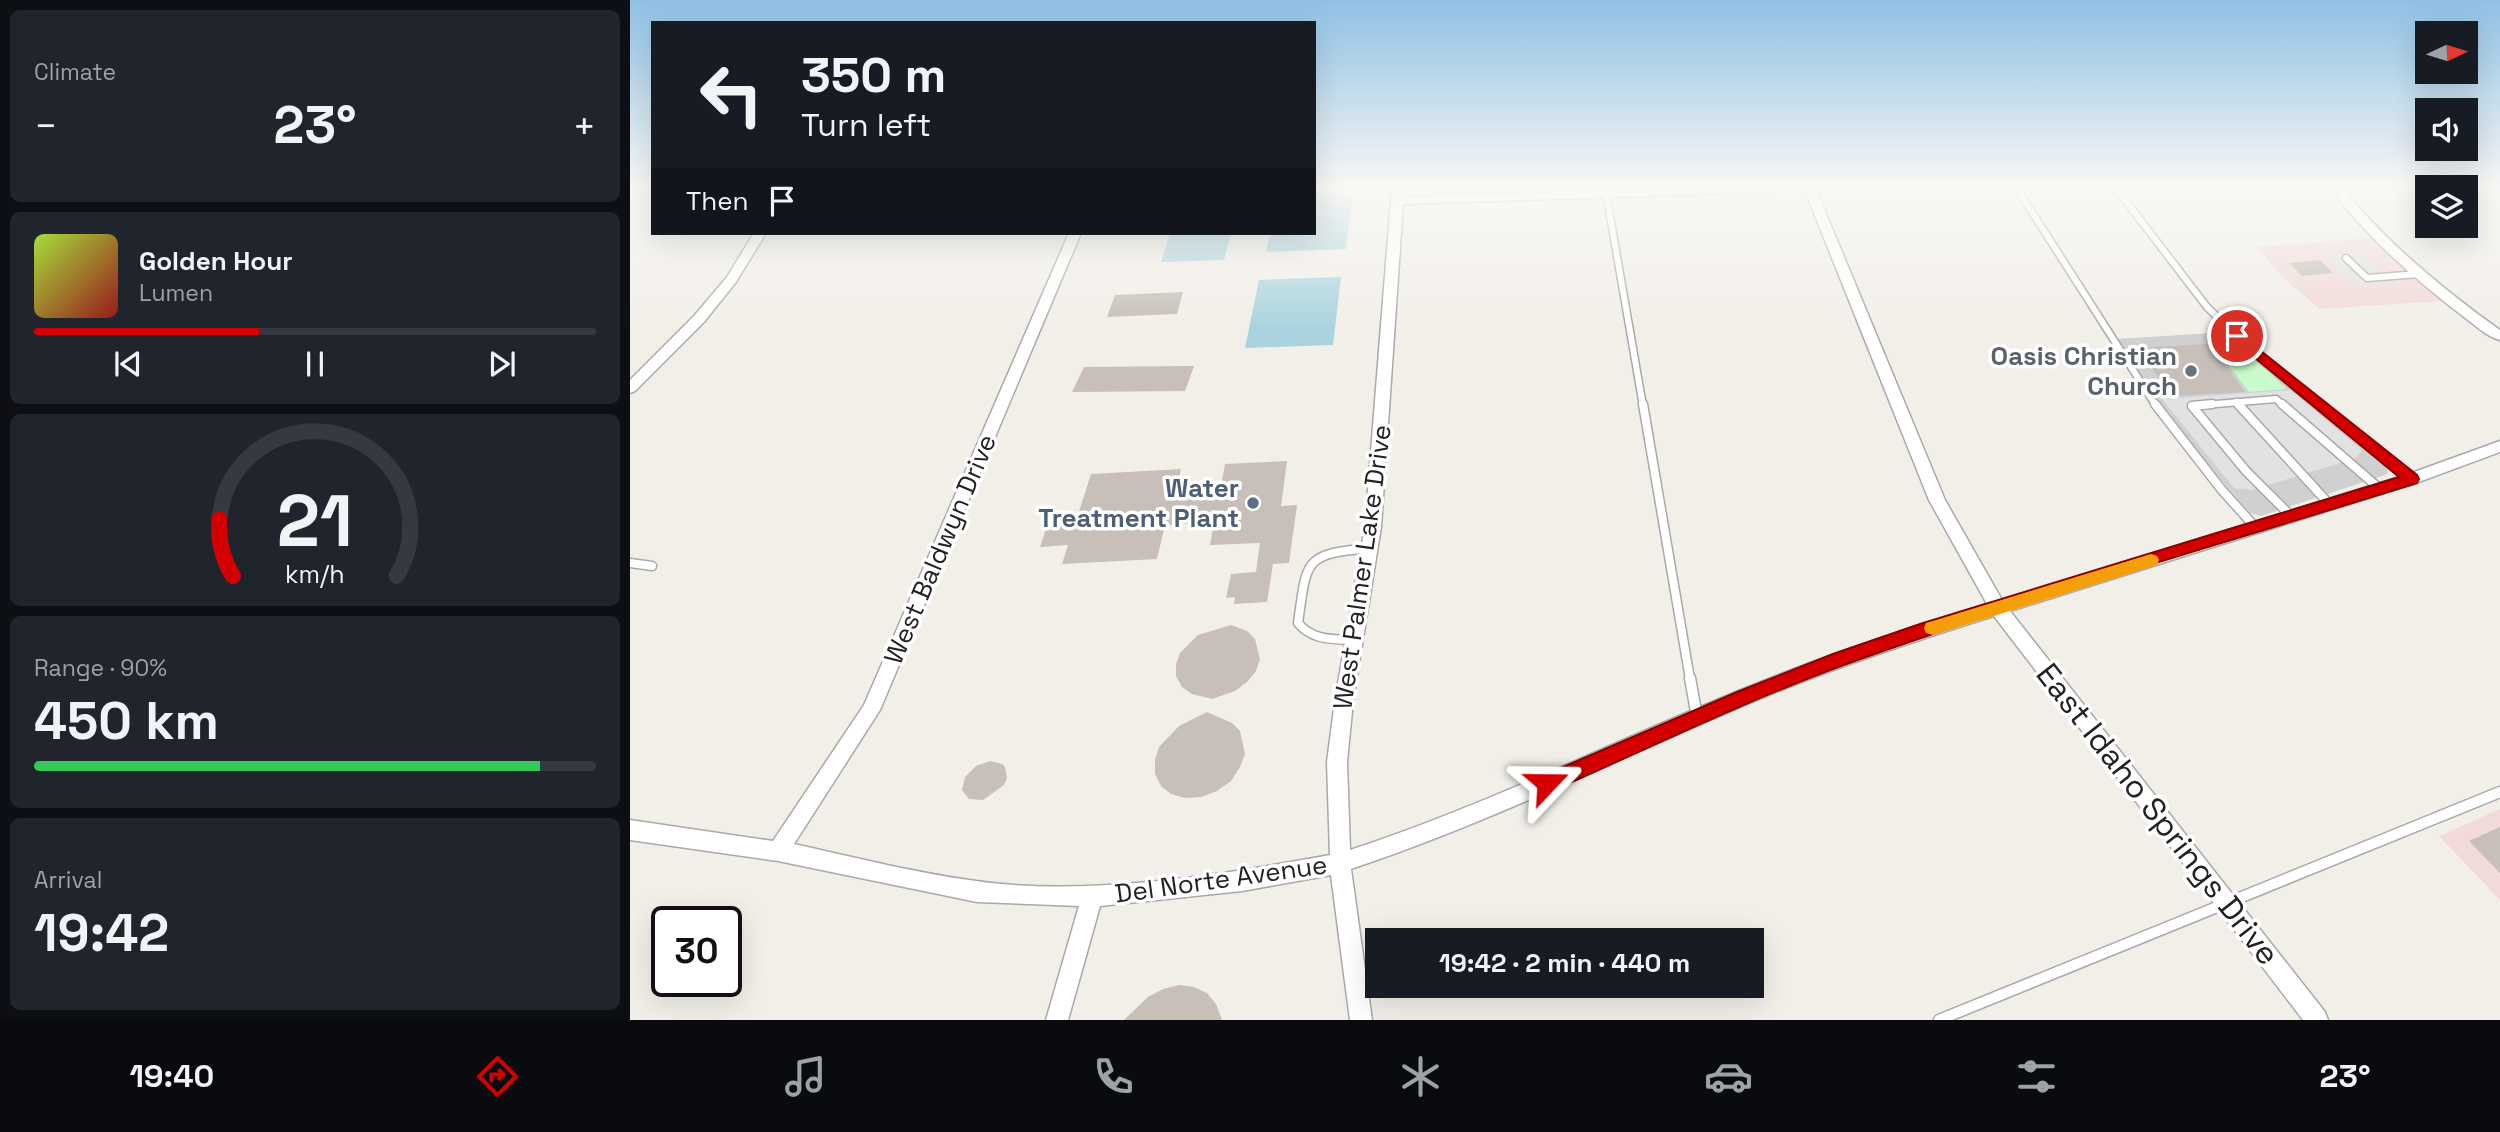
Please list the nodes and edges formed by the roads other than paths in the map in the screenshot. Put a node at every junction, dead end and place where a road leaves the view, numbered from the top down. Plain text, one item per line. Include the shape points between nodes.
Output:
1 (759, 235) edge
2 (1074, 235) edge
3 (1395, 235) edge
4 (1614, 235) edge
5 (1828, 235) edge
6 (2046, 235) edge
7 (2151, 235) edge
8 (2377, 235) edge
9 (2346, 258) dead end
10 (2418, 274) junction
11 (2500, 336) edge
12 (630, 388) edge
13 (2236, 402) junction
14 (2500, 446) edge
15 (2411, 479) junction
16 (2380, 489) junction
17 (2330, 505) junction
18 (2292, 517) junction
19 (2256, 528) junction
20 (1370, 548) junction
21 (630, 563) edge
22 (652, 566) dead end
23 (1998, 608) junction
24 (1354, 640) junction
25 (1697, 717) junction
26 (2500, 792) edge
27 (630, 830) edge
28 (778, 851) junction
29 (1340, 863) junction
30 (1092, 896) junction
31 (2229, 904) junction
32 (1057, 1020) edge
33 (1361, 1020) edge
34 (1939, 1020) edge
35 (2317, 1020) edge

1 - 12 street via 732,279 699,319
2 - 28 street, West Baldwyn Drive via 871,710
3 - 20 street, West Palmer Lake Drive
4 - 25 lane
5 - 23 street, East Idaho Springs Drive via 1937,500
6 - 19 lane via 2163,419
7 - 15 lane via 2207,307 2237,336
8 - 10 street
9 - 10 lane via 2367,278
10 - 11 street
13 - 16 lane via 2276,399
13 - 17 lane
13 - 18 lane via 2192,406
14 - 15 street, Del Norte Avenue
15 - 16 street, Del Norte Avenue
16 - 17 street, Del Norte Avenue
17 - 18 street, Del Norte Avenue
18 - 19 street, Del Norte Avenue
19 - 23 street, Del Norte Avenue
20 - 24 street, West Palmer Lake Drive
20 - 24 lane via 1331,552 1313,558 1306,568 1298,624 1304,633
21 - 22 lane
23 - 25 street, Del Norte Avenue via 1833,662
23 - 31 street, East Idaho Springs Drive
24 - 29 street, West Palmer Lake Drive via 1337,762
25 - 29 street, Del Norte Avenue via 1422,836
26 - 31 lane
27 - 28 street, Del Norte Avenue
28 - 30 street, Del Norte Avenue via 977,892
29 - 30 street, Del Norte Avenue via 1242,881
29 - 33 street, West Palmer Lake Drive
30 - 32 street
31 - 34 lane
31 - 35 street, East Idaho Springs Drive

